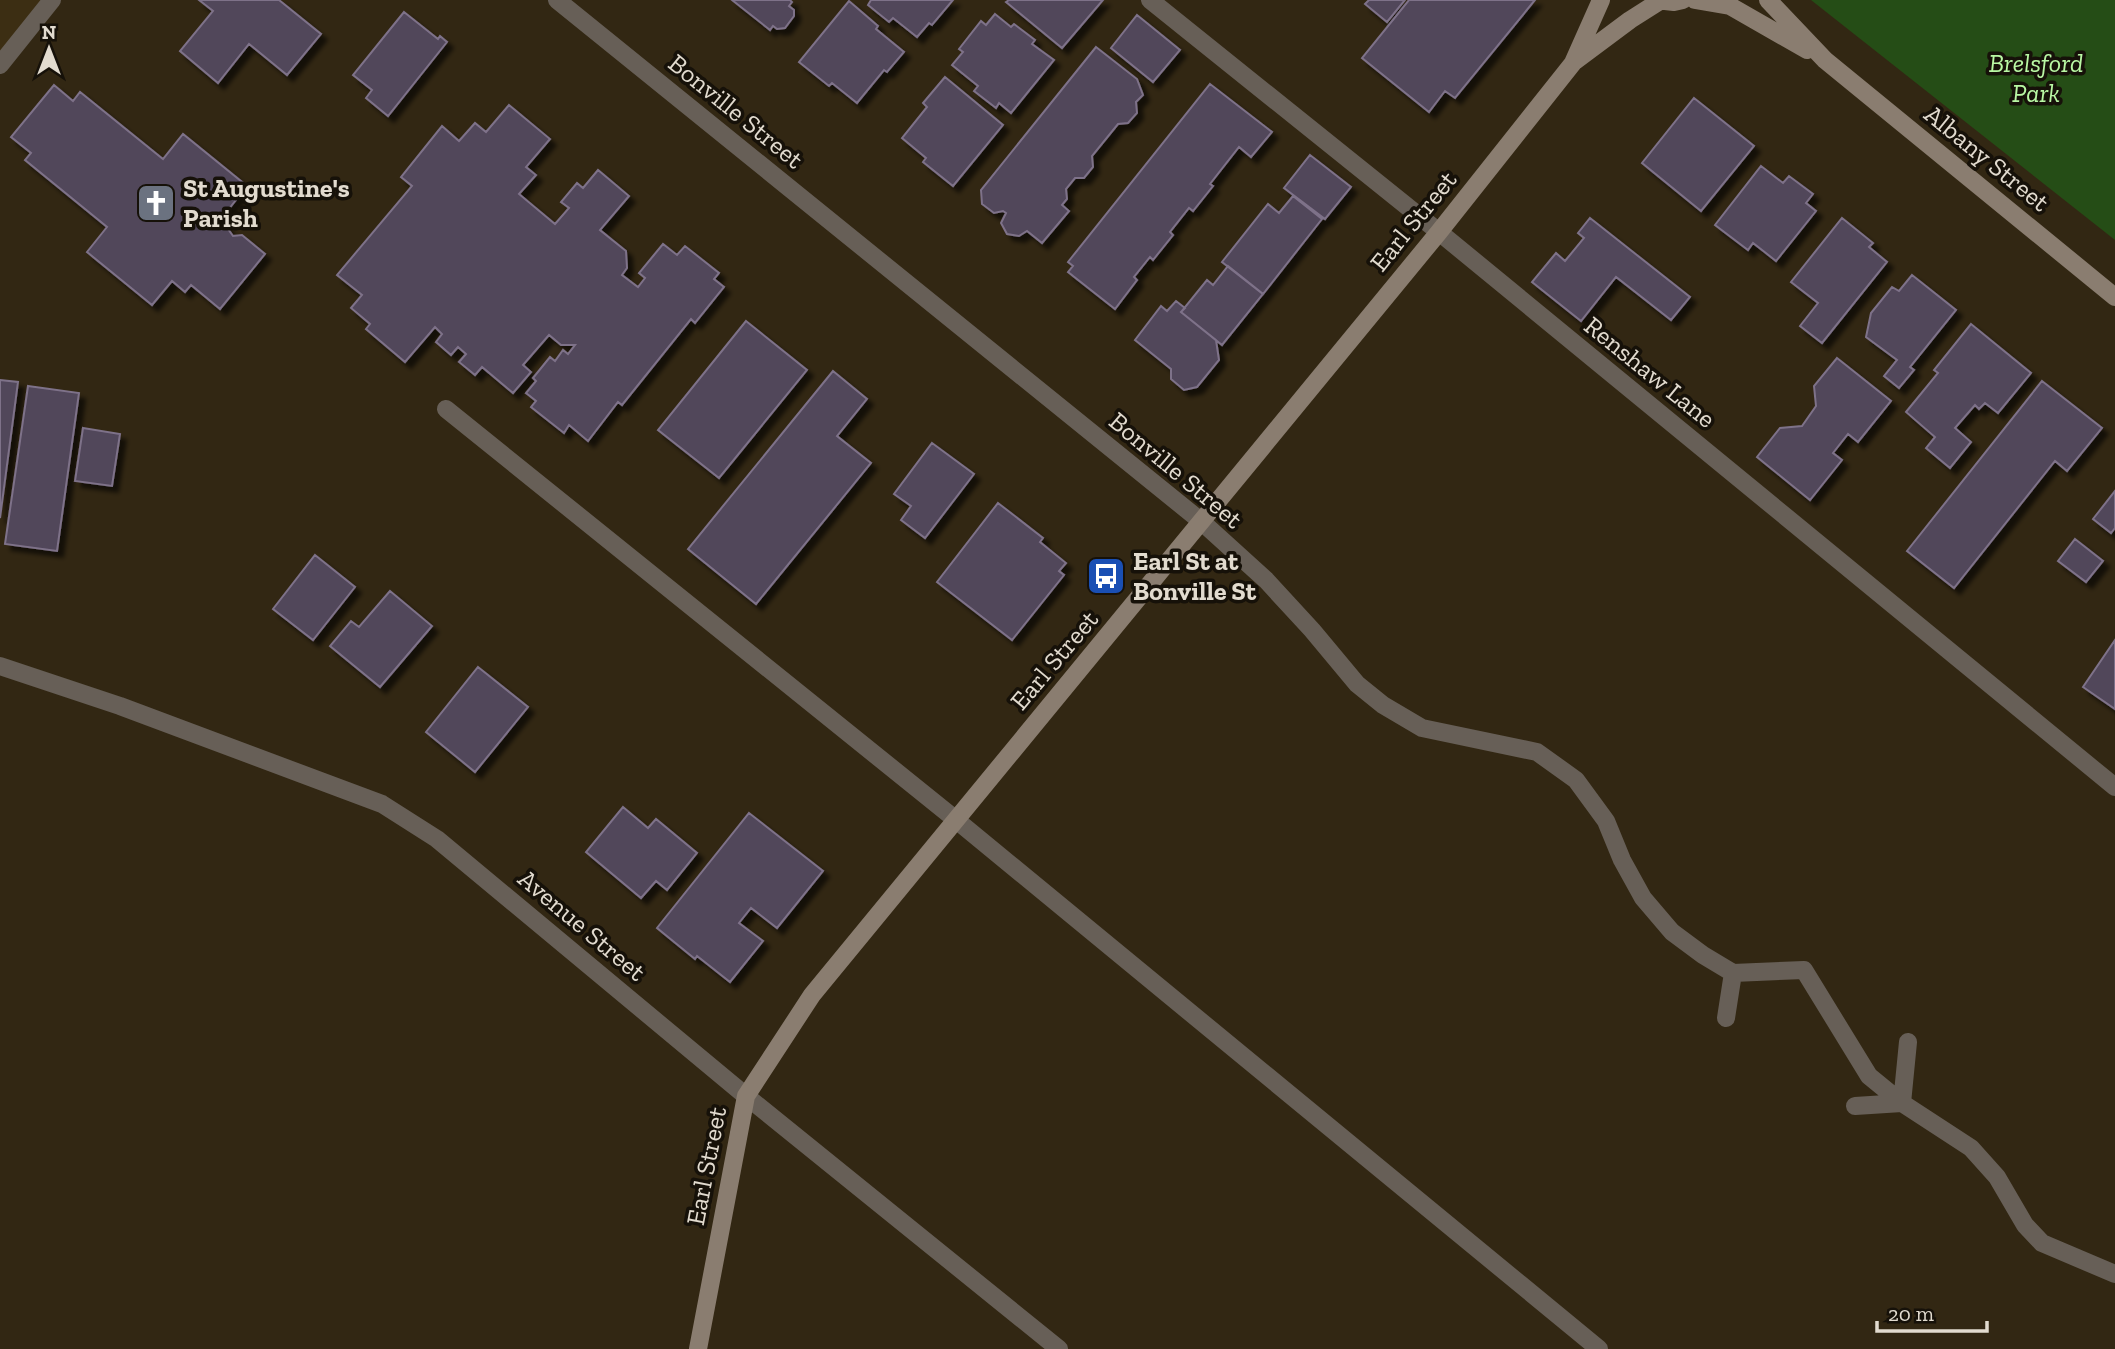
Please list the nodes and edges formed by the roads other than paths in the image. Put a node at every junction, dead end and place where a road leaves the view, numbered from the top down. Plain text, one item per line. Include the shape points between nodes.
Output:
1 (52, 0) edge
2 (557, 0) edge
3 (1150, 0) edge
4 (1601, 0) edge
5 (1683, 0) edge
6 (1695, 0) edge
7 (1768, 0) edge
8 (1658, 1) edge
9 (1825, 60) junction
10 (1573, 63) junction
11 (0, 65) edge
12 (1438, 232) junction
13 (2115, 298) edge
14 (446, 409) dead end
15 (1202, 522) junction
16 (0, 666) edge
17 (2115, 787) edge
18 (955, 819) junction
19 (1733, 973) junction
20 (1726, 1018) dead end
21 (1908, 1042) dead end
22 (746, 1096) junction
23 (1902, 1103) junction
24 (1855, 1106) dead end
25 (2115, 1274) edge
26 (698, 1349) edge
27 (1059, 1349) edge
28 (1599, 1349) edge

1 - 11 street
2 - 15 street, Bonville Street
3 - 12 street, Renshaw Lane
4 - 10 street, Earl Street
5 - 8 street
6 - 9 street, Albany Street via 1730,6
7 - 9 street, Albany Street
8 - 10 street, Earl Street
9 - 13 street, Albany Street
10 - 12 street, Earl Street
12 - 15 street, Earl Street
12 - 17 street, Renshaw Lane
14 - 18 street
15 - 18 street, Earl Street
15 - 19 street, Bonville Street via 1266,580 1357,684 1383,705 1422,728 1537,752 1576,780 1606,821 1643,898 1672,932
16 - 22 street, Avenue Street via 382,804 437,839
18 - 22 street, Earl Street via 813,995
18 - 28 street
19 - 20 street
19 - 23 street via 1804,970 1869,1076
21 - 23 street
22 - 26 street, Earl Street
22 - 27 street, Avenue Street
23 - 24 street
23 - 25 street via 1971,1148 2042,1243

